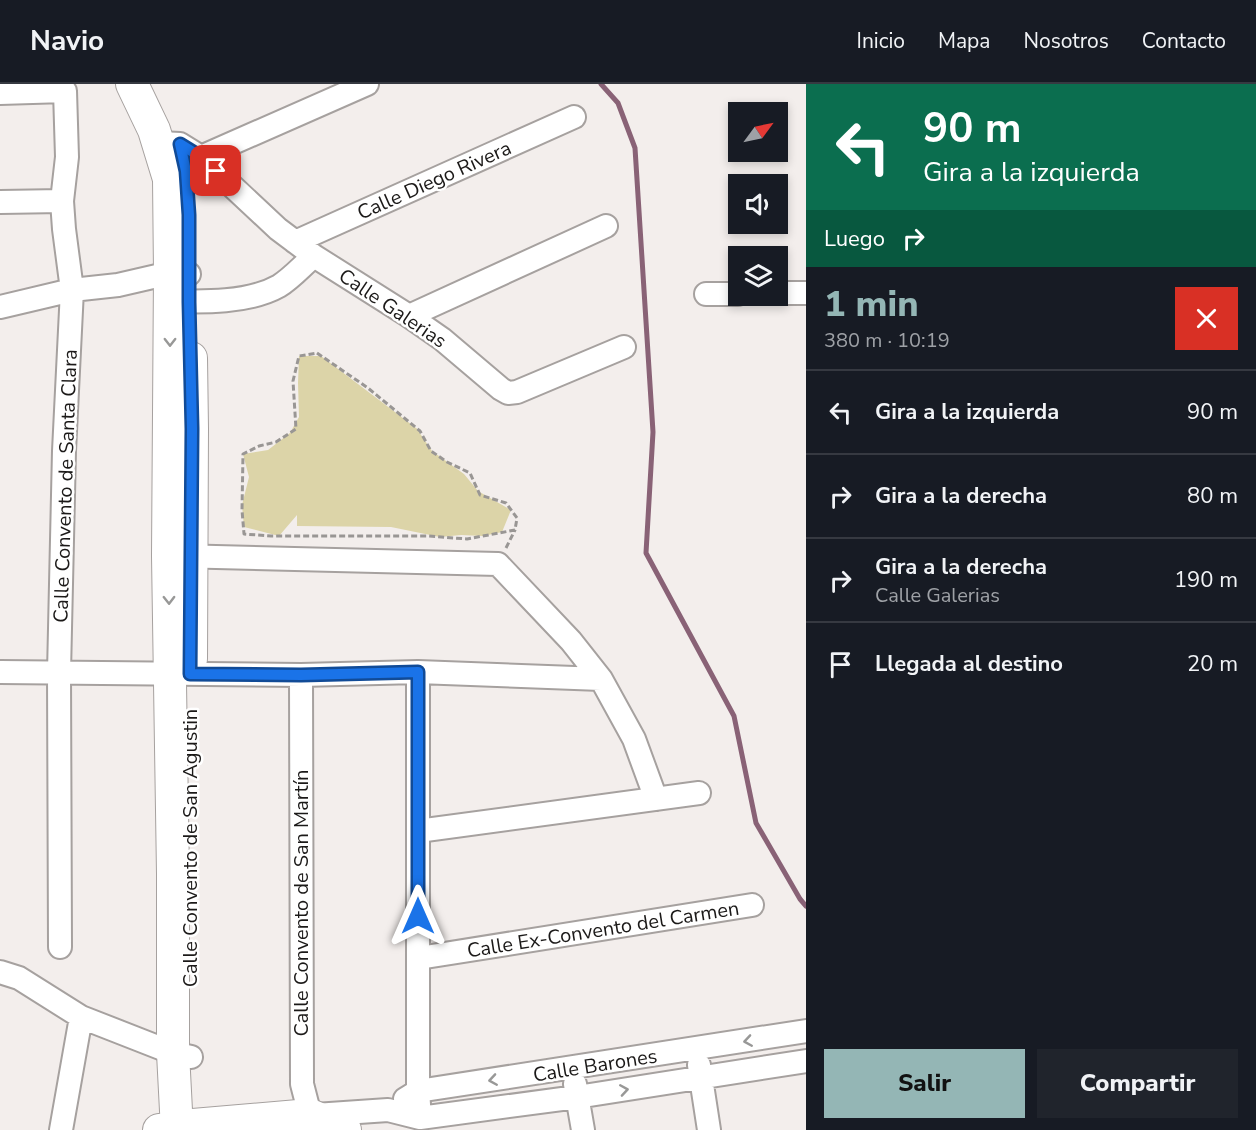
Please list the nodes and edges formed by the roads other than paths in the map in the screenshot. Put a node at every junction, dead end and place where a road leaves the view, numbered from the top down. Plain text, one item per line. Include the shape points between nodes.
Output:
1 (132, 84) edge
2 (154, 84) edge
3 (367, 84) edge
4 (71, 88) edge
5 (0, 93) edge
6 (574, 117) dead end
7 (179, 159) junction
8 (62, 201) junction
9 (0, 202) edge
10 (606, 226) dead end
11 (295, 242) junction
12 (314, 256) junction
13 (180, 287) junction
14 (72, 290) junction
15 (806, 292) edge
16 (788, 293) edge
17 (706, 294) dead end
18 (728, 294) edge
19 (0, 307) edge
20 (409, 316) junction
21 (624, 347) dead end
22 (180, 556) junction
23 (0, 672) edge
24 (418, 672) junction
25 (59, 673) junction
26 (180, 673) junction
27 (301, 675) junction
28 (601, 679) junction
29 (699, 793) dead end
30 (656, 799) junction
31 (418, 831) junction
32 (752, 905) dead end
33 (60, 947) dead end
34 (419, 958) junction
35 (0, 972) edge
36 (81, 1017) junction
37 (806, 1031) edge
38 (697, 1049) junction
39 (182, 1055) junction
40 (806, 1061) edge
41 (572, 1068) junction
42 (702, 1078) junction
43 (418, 1091) junction
44 (577, 1097) junction
45 (388, 1110) junction
46 (420, 1118) junction
47 (309, 1123) edge
48 (180, 1129) edge
49 (61, 1130) edge
50 (345, 1130) edge
51 (583, 1130) edge
52 (709, 1130) edge

1 - 7 street, Calle Galerias
2 - 7 street, Calle Galerias via 173,125
3 - 7 street
4 - 5 street, Calle Convento de Santa Clara
4 - 8 street, Calle Convento de Santa Clara
6 - 11 street, Calle Diego Rivera
7 - 11 street, Calle Galerias
7 - 13 street, Calle Convento de San Agustin
8 - 9 street
8 - 14 street, Calle Convento de Santa Clara
10 - 20 street
11 - 12 street, Calle Galerias
12 - 13 street via 280,285 262,294 239,299
12 - 20 street, Calle Galerias
13 - 14 street via 118,285
13 - 22 street, Calle Convento de San Agustin
14 - 19 street
14 - 25 street, Calle Convento de Santa Clara
15 - 16 street
17 - 18 street
20 - 21 street, Calle Galerias via 508,393
22 - 26 street, Calle Convento de San Agustin
22 - 28 street via 498,564 571,641
23 - 25 street
24 - 27 street
24 - 28 street
24 - 31 street
25 - 26 street
25 - 33 street, Calle Convento de Santa Clara
26 - 27 street
26 - 39 street, Calle Convento de San Agustin
27 - 47 street, Calle Convento de San Martín via 302,1084
28 - 30 street via 634,739
29 - 30 street
30 - 31 street
31 - 34 street
32 - 34 street, Calle Ex-Convento del Carmen
34 - 43 street
35 - 36 street via 19,978
36 - 39 street
36 - 49 street
37 -> 38 street, Calle Barones
38 - 41 street, Calle Barones
38 - 42 street
39 - 48 street, Calle Convento de San Agustin
40 - 42 street, Calle Barones
41 -> 43 street, Calle Barones
41 - 44 street
44 -> 42 street, Calle Barones
42 - 52 street
43 - 45 street, Calle Barones
43 - 46 street
44 - 46 street, Calle Barones
44 - 51 street
45 - 46 street, Calle Barones
45 - 47 street, Calle Barones
47 - 48 street
47 - 50 street

